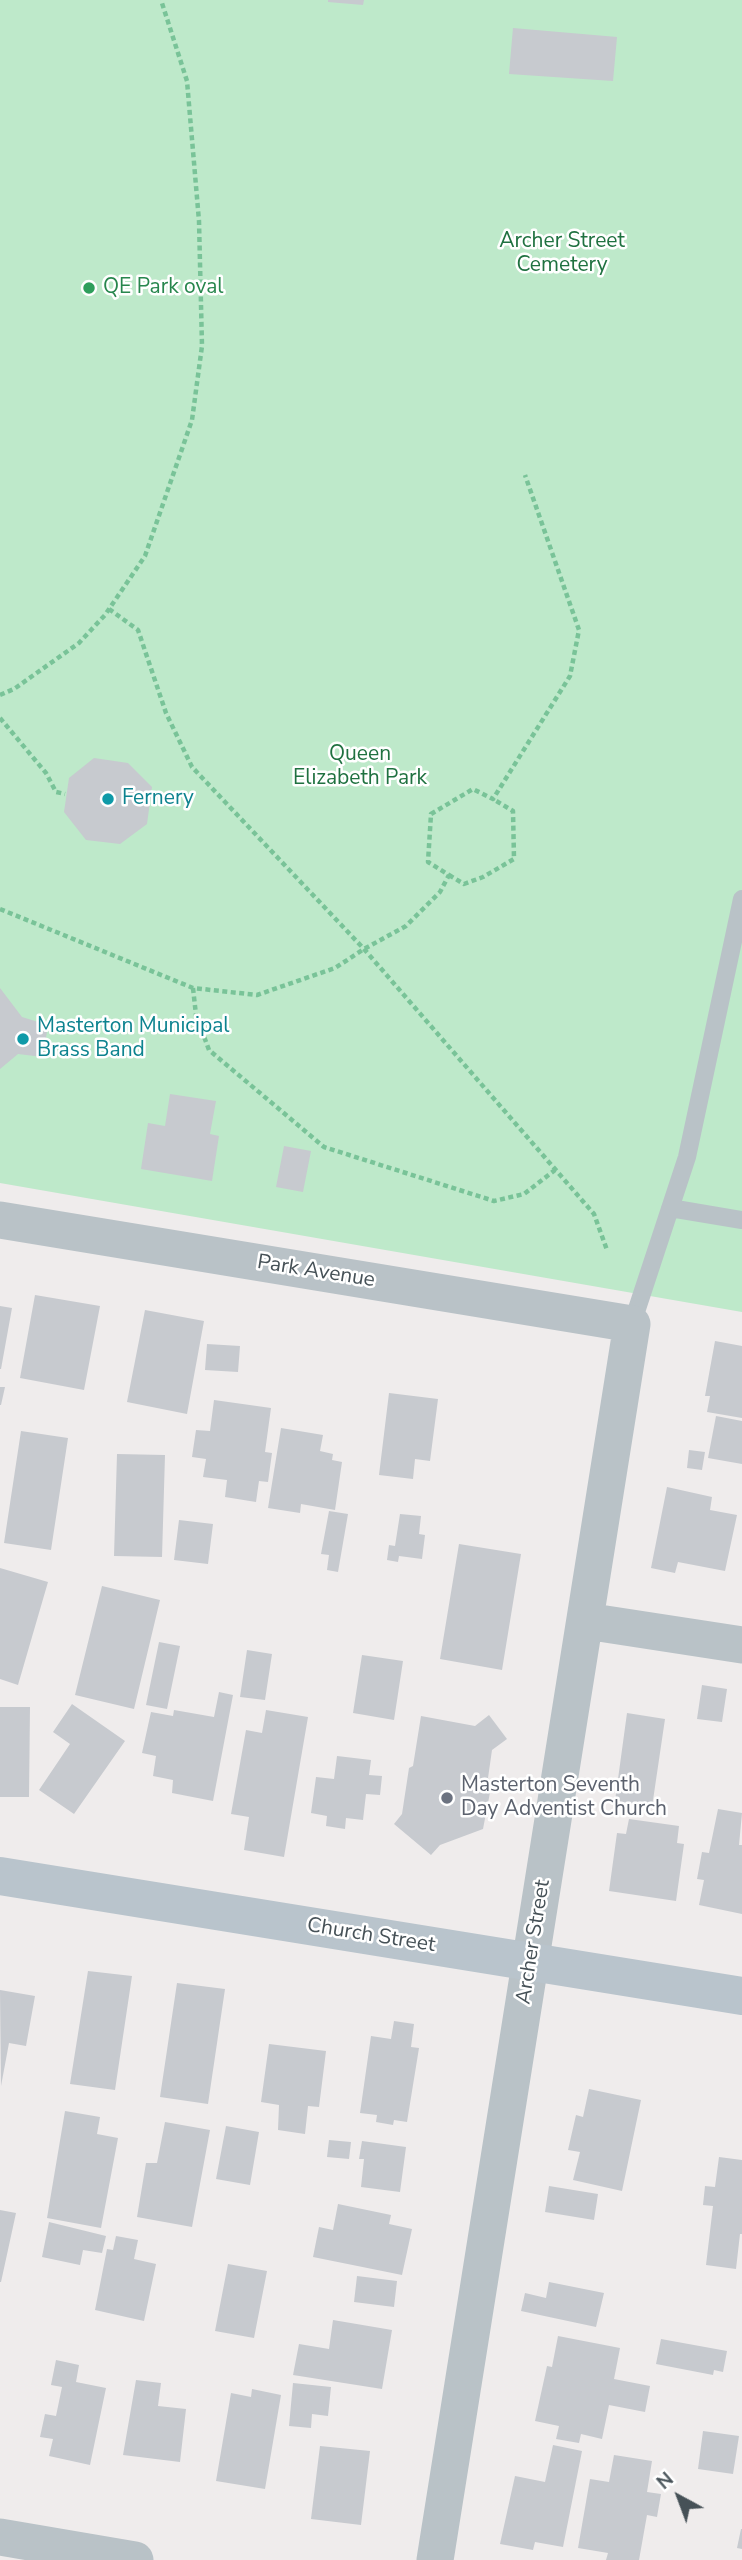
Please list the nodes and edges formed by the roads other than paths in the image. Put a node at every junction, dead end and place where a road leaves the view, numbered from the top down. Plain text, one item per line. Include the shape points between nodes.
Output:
1 (742, 899) edge
2 (670, 1208) junction
3 (0, 1220) edge
4 (742, 1220) edge
5 (632, 1324) junction
6 (586, 1621) junction
7 (742, 1646) edge
8 (0, 1876) edge
9 (531, 1962) junction
10 (742, 1996) edge
11 (0, 2537) edge
12 (135, 2560) edge
13 (435, 2560) edge

1 - 2 lane via 687,1157
2 - 4 lane
2 - 5 lane
3 - 5 street, Park Avenue
5 - 6 street, Archer Street
6 - 7 street
6 - 9 street, Archer Street
8 - 9 street, Church Street
9 - 10 street, Church Street
9 - 13 street, Archer Street
11 - 12 street

